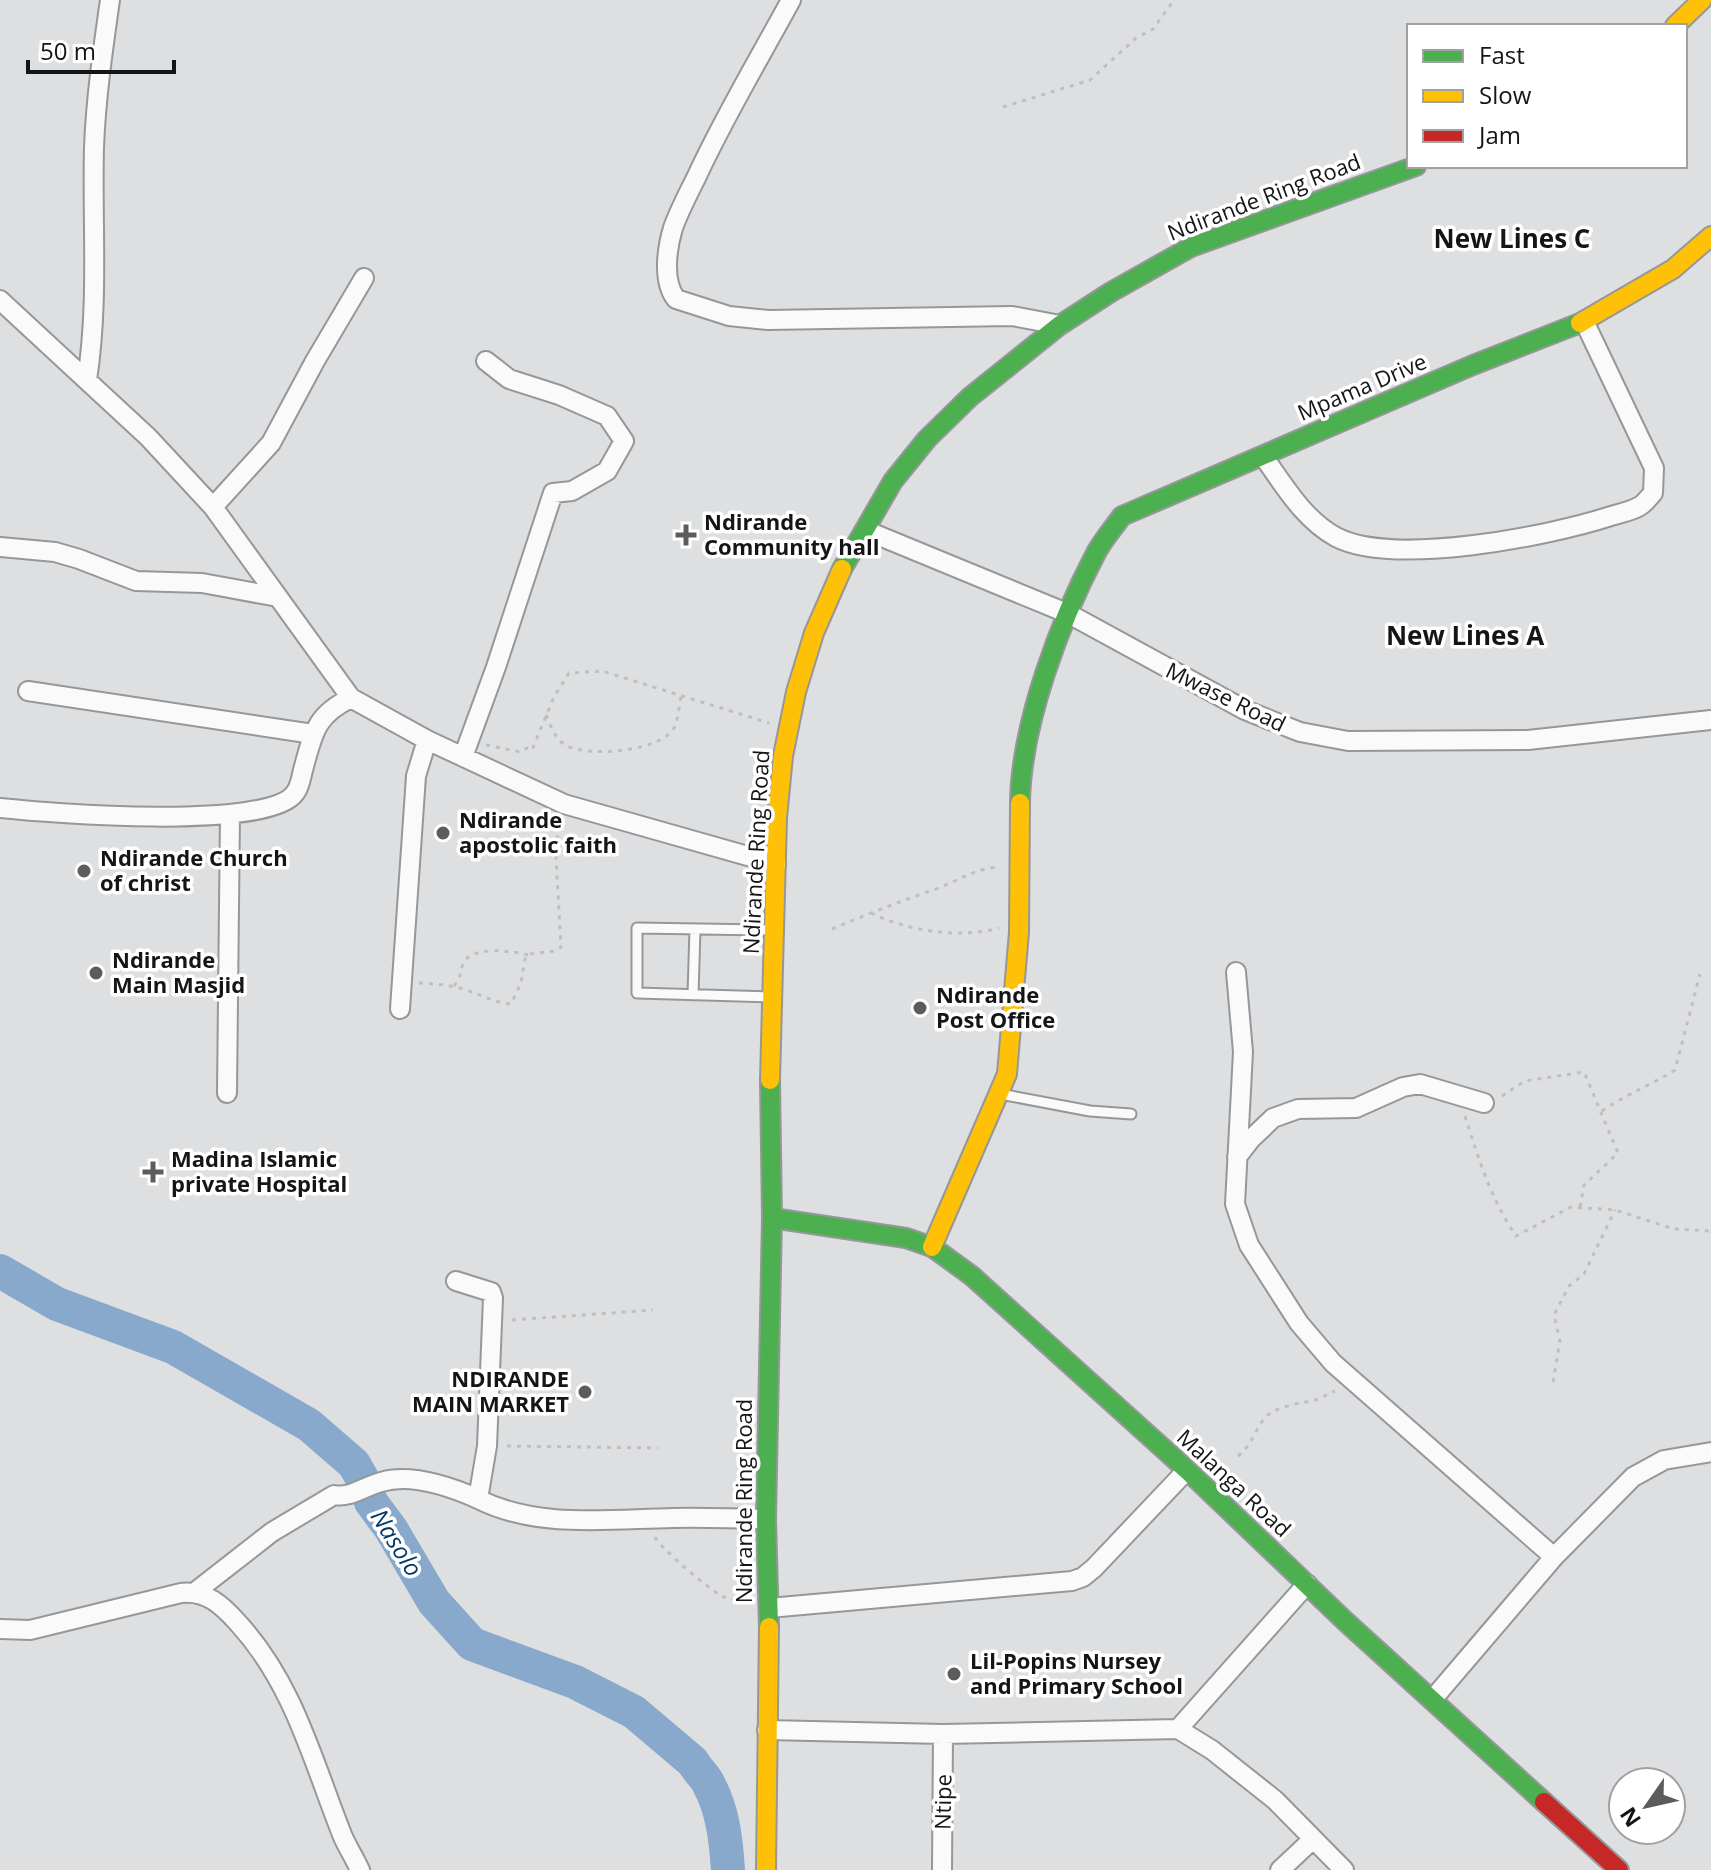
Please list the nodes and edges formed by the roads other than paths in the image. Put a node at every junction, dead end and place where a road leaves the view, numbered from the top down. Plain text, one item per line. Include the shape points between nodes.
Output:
1 (110, 0) edge
2 (791, 0) edge
3 (1702, 0) edge
4 (1677, 24) edge
5 (1410, 168) edge
6 (1711, 236) edge
7 (364, 278) dead end
8 (0, 300) edge
9 (1584, 321) junction
10 (1060, 325) junction
11 (486, 361) dead end
12 (87, 380) junction
13 (1263, 456) junction
14 (213, 507) junction
15 (865, 530) junction
16 (0, 547) edge
17 (278, 597) junction
18 (1069, 614) junction
19 (28, 691) dead end
20 (351, 698) junction
21 (1711, 720) edge
22 (313, 734) junction
23 (427, 740) junction
24 (465, 749) junction
25 (0, 808) edge
26 (230, 814) junction
27 (776, 864) junction
28 (695, 929) junction
29 (774, 930) junction
30 (1236, 972) dead end
31 (693, 995) junction
32 (773, 997) junction
33 (400, 1009) dead end
34 (227, 1093) dead end
35 (1000, 1094) junction
36 (1484, 1103) road end
37 (1131, 1114) dead end
38 (1237, 1157) junction
39 (772, 1218) junction
40 (932, 1247) junction
41 (456, 1281) dead end
42 (1711, 1452) edge
43 (1187, 1470) junction
44 (478, 1499) junction
45 (766, 1519) junction
46 (1554, 1557) junction
47 (1307, 1584) junction
48 (195, 1592) junction
49 (769, 1609) junction
50 (0, 1629) edge
51 (1432, 1700) junction
52 (1178, 1729) junction
53 (767, 1730) junction
54 (943, 1734) junction
55 (1312, 1840) junction
56 (360, 1870) edge
57 (766, 1870) edge
58 (942, 1870) edge
59 (1280, 1870) edge
60 (1344, 1870) edge
61 (1619, 1870) edge

1 - 12 street via 97,99 95,290
2 - 10 street via 713,141 673,228 668,273 676,299 729,316 768,320 1012,316
3 - 4 street
5 - 10 street, Ndirande Ring Road via 1191,247
6 - 9 street, Mpama Drive via 1673,269
7 - 14 street via 271,443
8 - 12 street
9 - 13 street, Mpama Drive
9 - 13 street via 1654,468 1653,493 1638,508 1533,536 1398,549 1358,545 1316,524
10 - 15 street, Ndirande Ring Road via 927,439 893,481
11 - 24 street via 509,379 607,416 624,441 607,471 572,491 553,493
12 - 14 street
13 - 18 street, Mpama Drive via 1122,516 1098,549
14 - 17 street
15 - 18 street, Mwase Road
15 - 27 street, Ndirande Ring Road via 814,633 796,692 783,756
16 - 17 street via 55,552 136,581 202,583
17 - 20 street
18 - 21 street, Mwase Road via 1245,710 1300,732 1348,741 1528,740
18 - 35 street, Mpama Drive via 1044,678 1024,753 1019,932 1007,1074
19 - 22 street
20 - 22 street via 322,715
20 - 23 street
22 - 26 street via 293,797
23 - 24 street
23 - 33 street via 416,776
24 - 27 street via 564,804
25 - 26 street via 65,815
26 - 34 street
27 - 29 street, Ndirande Ring Road
28 - 29 lane
28 - 31 lane
28 - 31 lane via 637,928 637,993
29 - 32 street, Ndirande Ring Road
30 - 38 street via 1243,1052
31 - 32 lane
32 - 39 street, Ndirande Ring Road
35 - 37 lane
35 - 40 street, Mpama Drive
36 - 38 street via 1420,1084 1356,1108 1298,1109 1273,1118
38 - 46 street via 1235,1204 1249,1245 1299,1323 1333,1363
39 - 40 street, Malanga Road via 906,1238
39 - 45 street, Ndirande Ring Road
40 - 43 street, Malanga Road via 972,1276
41 - 44 street via 491,1292 487,1446
42 - 46 street via 1664,1460 1633,1477
43 - 47 street, Malanga Road
43 - 49 street via 1094,1568 1072,1581
44 - 45 street via 524,1516
44 - 48 street via 457,1490 390,1479 344,1498 334,1495 272,1532
45 - 49 street, Ndirande Ring Road
46 - 51 street
47 - 51 street, Malanga Road
47 - 52 street
48 - 50 street via 30,1630
48 - 56 street via 227,1611 258,1644 283,1685
49 - 53 street, Ndirande Ring Road
51 - 61 street, Malanga Road
52 - 54 street
52 - 55 street via 1275,1800
53 - 54 street
53 - 57 street, Ndirande Ring Road
54 - 58 street, Ntipe
55 - 59 street
55 - 60 street

